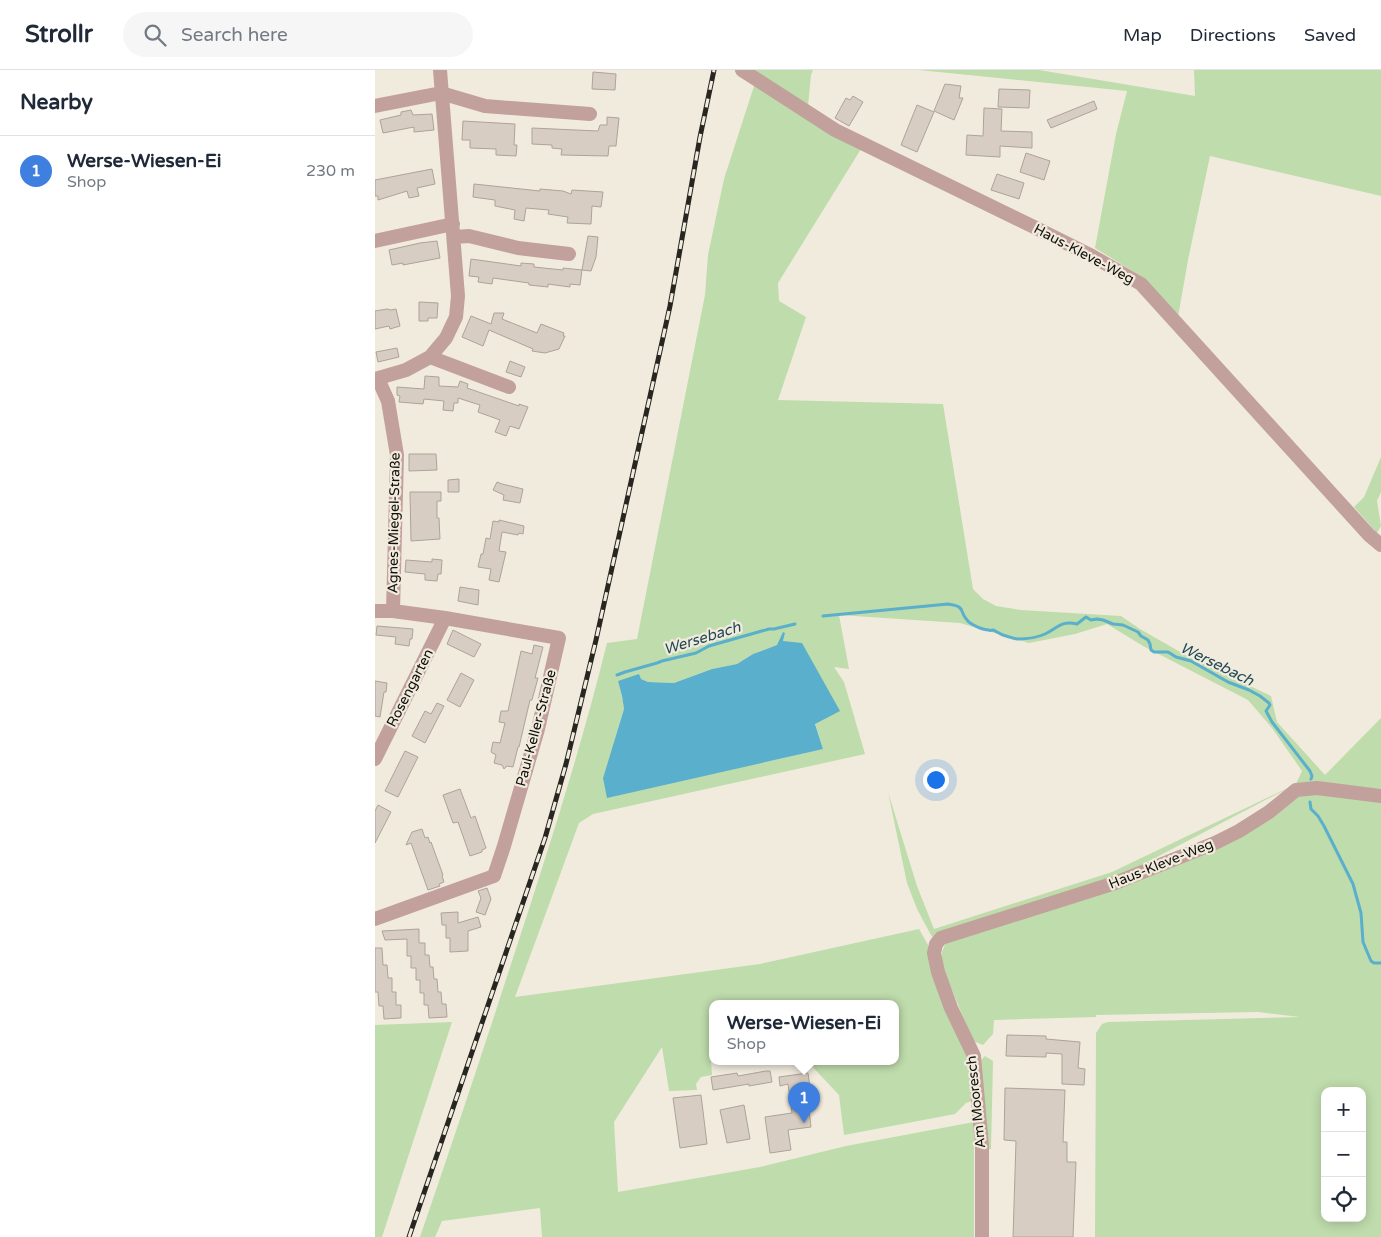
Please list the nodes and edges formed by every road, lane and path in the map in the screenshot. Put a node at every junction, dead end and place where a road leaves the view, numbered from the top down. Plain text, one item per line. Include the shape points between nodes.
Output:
1 (440, 70) edge
2 (742, 70) edge
3 (441, 93) junction
4 (375, 106) edge
5 (590, 114) dead end
6 (453, 231) junction
7 (375, 241) edge
8 (569, 254) dead end
9 (430, 357) junction
10 (376, 379) edge
11 (509, 387) dead end
12 (1381, 545) edge
13 (375, 611) edge
14 (393, 611) junction
15 (445, 618) junction
16 (375, 758) edge
17 (1381, 796) edge
18 (375, 919) edge
19 (936, 944) joint
20 (982, 1237) edge

1 - 3 street
2 - 12 street, Haus-Kleve-Weg via 835,130 1092,256 1141,284
3 - 4 street
3 - 5 street via 485,106
3 - 6 street
6 - 7 street
6 - 8 street via 518,248
6 - 9 street via 459,296 456,317 446,338
9 - 10 street via 406,370
9 - 11 street
10 - 14 street, Agnes-Miegel-Straße via 388,400 397,455
13 - 14 street, Paul-Keller-Straße
14 - 15 street, Paul-Keller-Straße
15 - 16 street, Rosengarten
15 - 18 street, Paul-Keller-Straße via 559,638 538,729 494,876
17 - 19 street, Haus-Kleve-Weg via 1317,788 1296,790 1269,812 1215,843 1115,883 941,938
19 - 20 street, Am Mooresch via 934,953 938,972 974,1056 982,1146

